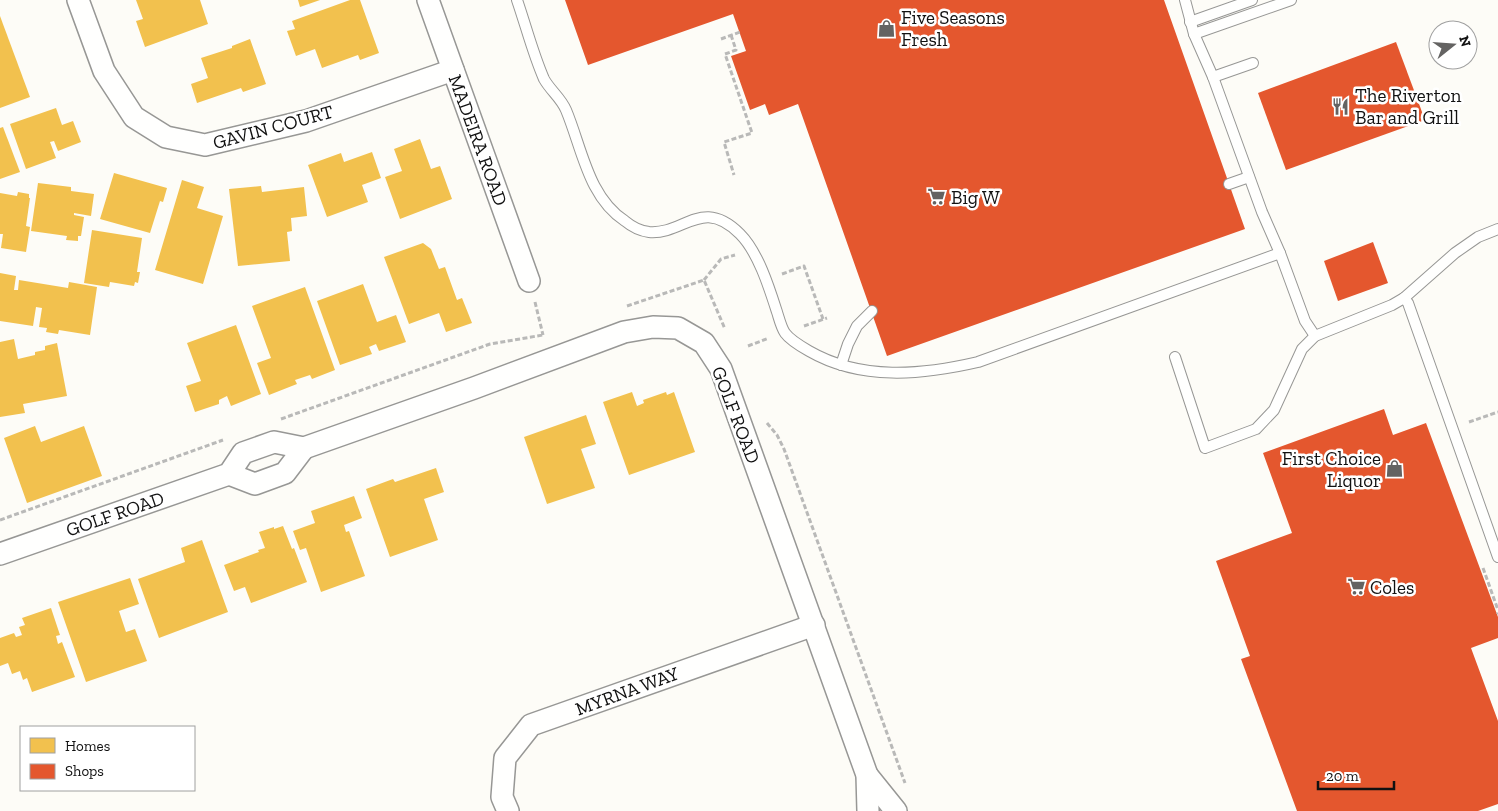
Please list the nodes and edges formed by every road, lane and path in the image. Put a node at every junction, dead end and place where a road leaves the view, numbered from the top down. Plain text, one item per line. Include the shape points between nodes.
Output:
1 (78, 0) edge
2 (428, 0) edge
3 (517, 0) edge
4 (1185, 0) edge
5 (1252, 0) edge
6 (1291, 0) edge
7 (1190, 22) junction
8 (740, 32) dead end
9 (1194, 34) junction
10 (731, 35) junction
11 (721, 39) dead end
12 (1253, 63) dead end
13 (453, 70) junction
14 (1213, 77) junction
15 (734, 174) dead end
16 (1249, 177) junction
17 (1229, 184) dead end
18 (1498, 229) edge
19 (740, 253) dead end
20 (1280, 253) junction
21 (1456, 253) junction
22 (1462, 262) dead end
23 (777, 266) dead end
24 (704, 280) junction
25 (529, 281) joint
26 (1404, 298) junction
27 (622, 308) dead end
28 (872, 311) dead end
29 (801, 327) dead end
30 (552, 332) dead end
31 (726, 332) dead end
32 (543, 335) junction
33 (1315, 336) junction
34 (772, 337) dead end
35 (748, 346) dead end
36 (1175, 357) dead end
37 (841, 365) junction
38 (277, 420) dead end
39 (762, 420) dead end
40 (231, 437) dead end
41 (304, 448) junction
42 (229, 474) junction
43 (0, 520) edge
44 (1494, 536) edge
45 (0, 554) edge
46 (1498, 556) edge
47 (814, 625) junction
48 (867, 775) junction
49 (906, 784) dead end
50 (508, 811) edge
51 (868, 811) edge
52 (896, 811) edge

1 - 13 street, GAVIN COURT via 104,71 134,117 166,137 204,145 306,120
2 - 13 street, MADEIRA ROAD
3 - 37 lane via 545,80 565,109 590,176 614,214 647,232 660,231 699,217 720,220 729,225 740,234 752,252 767,282 785,333 819,357
4 - 7 lane
5 - 7 lane
6 - 9 lane
7 - 9 lane
8 - 10 path
9 - 14 lane
10 - 11 path
10 - 15 path via 736,50 725,54 752,132 724,142
12 - 14 lane
13 - 25 street, MADEIRA ROAD
14 - 16 lane
16 - 17 lane
16 - 20 lane
18 - 21 lane via 1478,237
19 - 24 path via 721,259
20 - 33 lane via 1305,321
20 - 37 lane via 978,362 906,373 876,372
21 - 22 lane
21 - 26 lane
23 - 29 path via 782,274 804,266 825,319
24 - 27 path
24 - 31 path
25 - 32 path
26 - 33 lane
26 - 44 lane
28 - 37 lane via 856,326
30 - 32 path
32 - 38 path via 490,344
33 - 36 lane via 1302,349 1274,410 1256,430 1205,448
34 - 35 path
39 - 49 path via 777,434 784,448
40 - 43 path
41 - 42 street via 274,442 243,453
41 - 42 street via 285,473 254,484
41 - 47 street, GOLF ROAD via 624,332 653,327 678,328 704,343 721,369
42 - 45 street, GOLF ROAD
44 - 46 lane
47 - 48 street, GOLF ROAD
47 - 50 street, MYRNA WAY via 531,725 505,758 502,797
48 - 51 street, GOLF ROAD
48 - 52 street, GOLF ROAD

